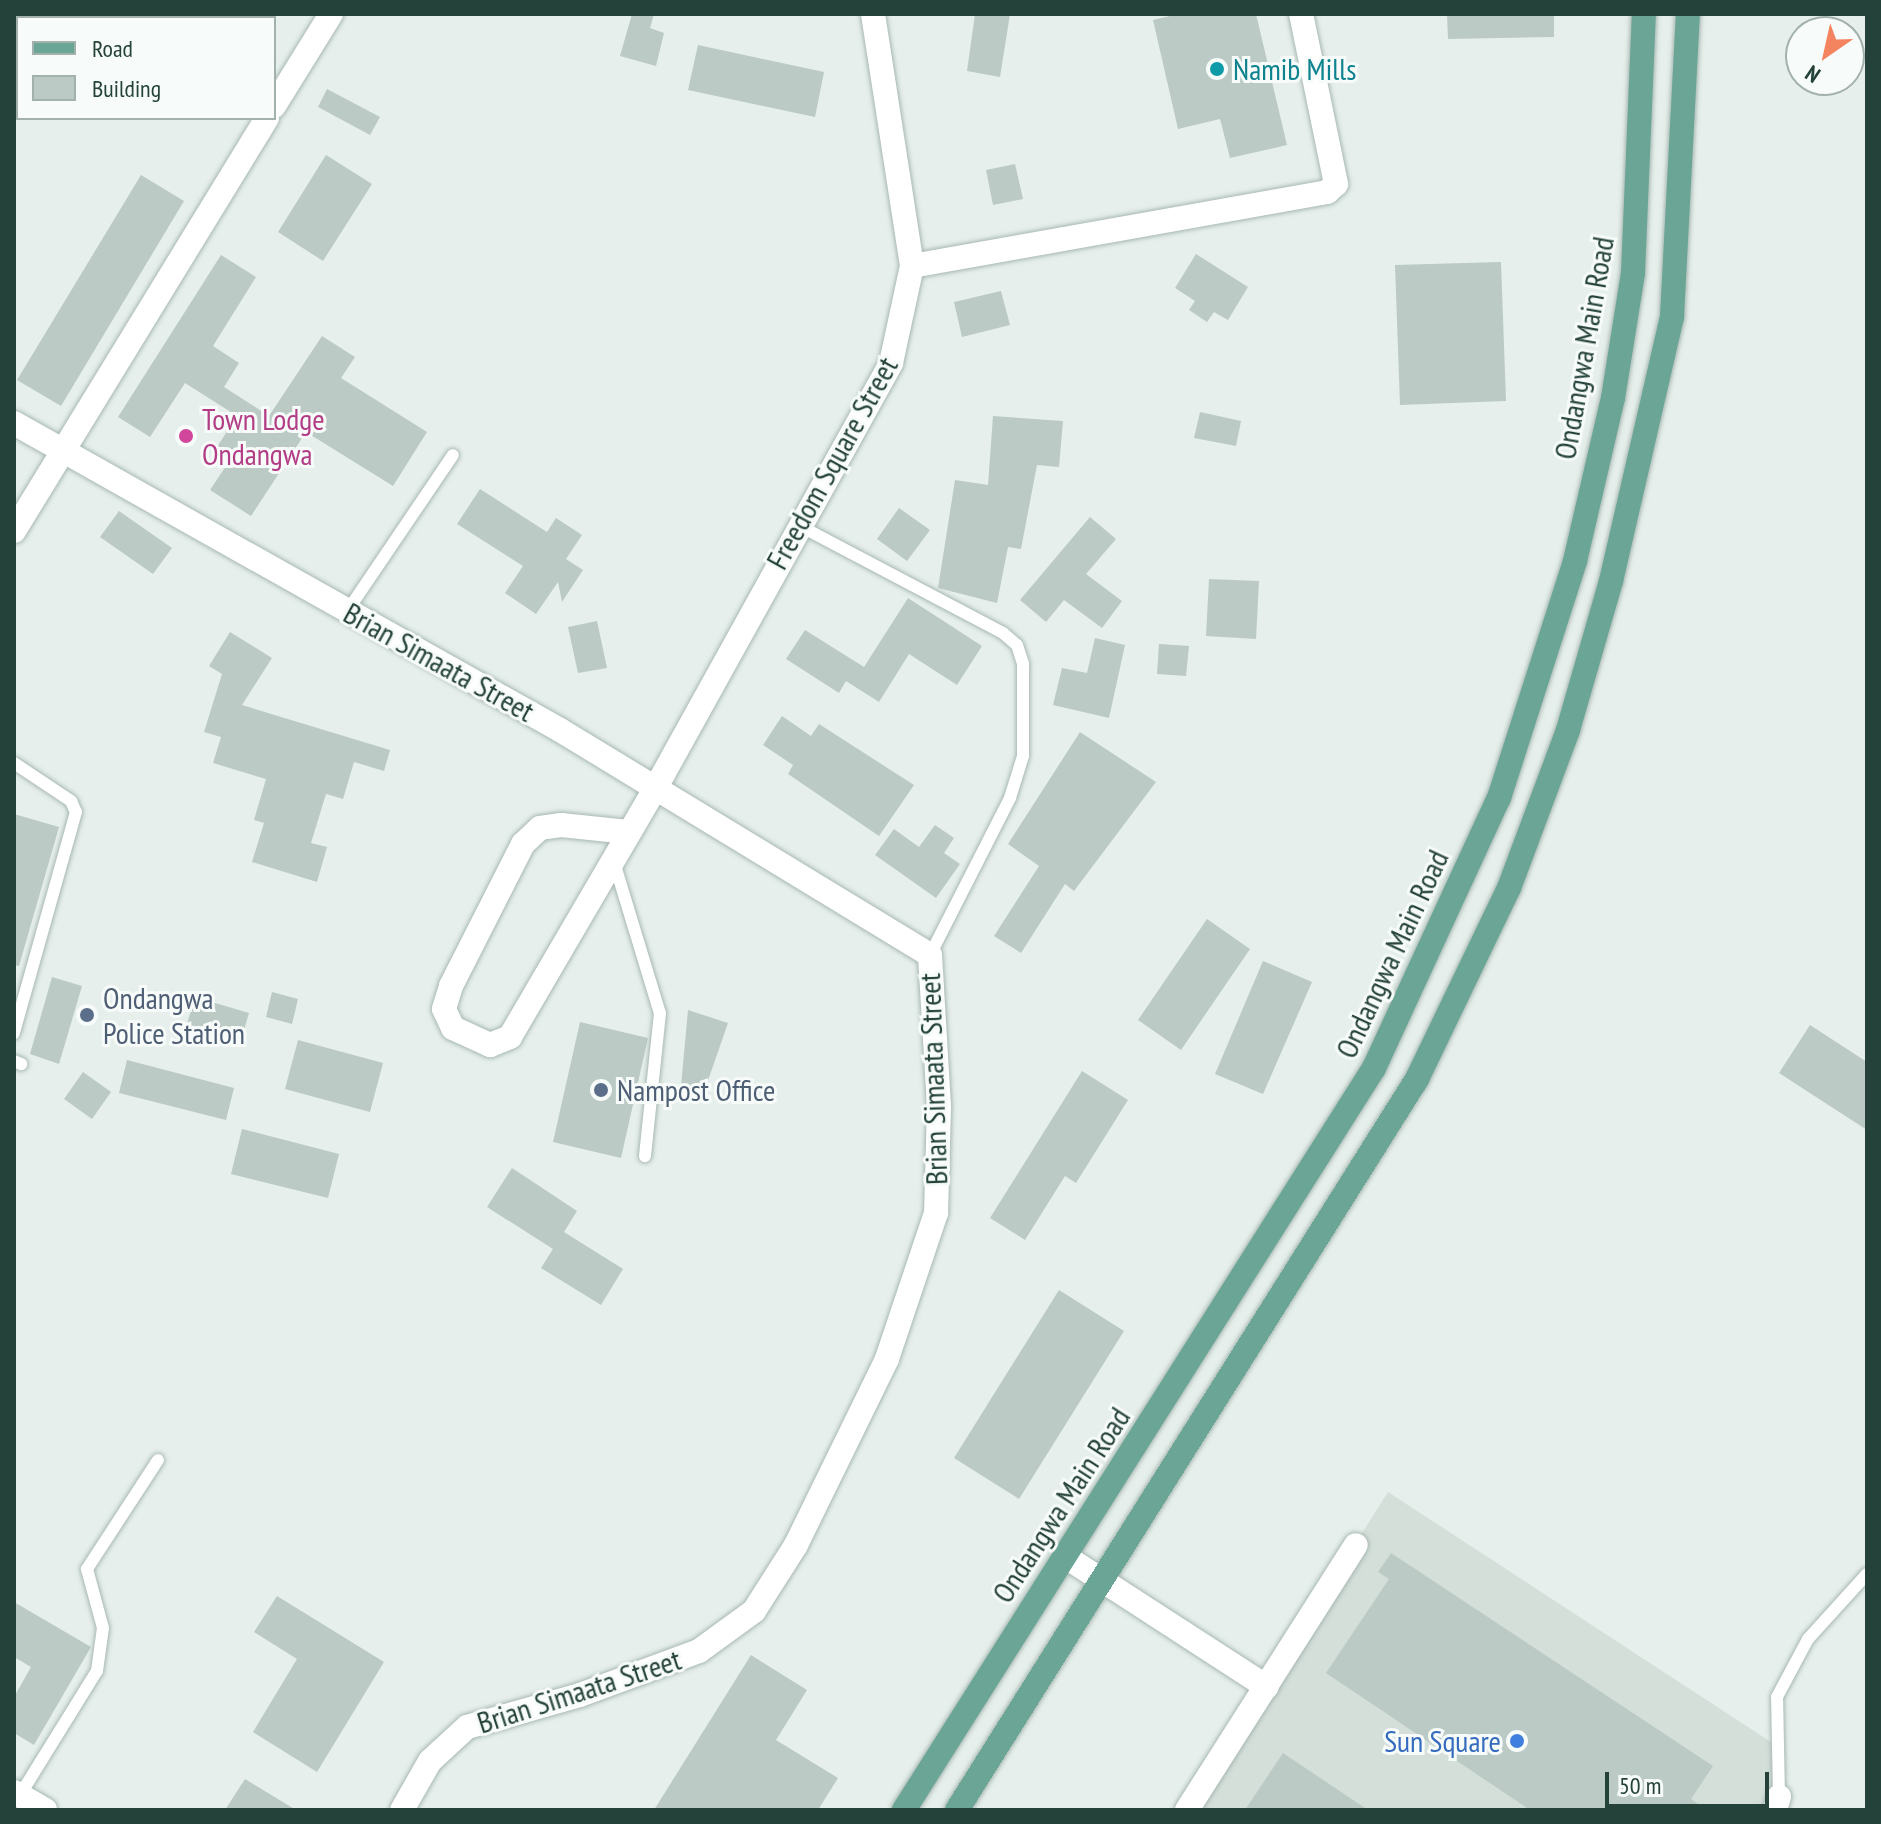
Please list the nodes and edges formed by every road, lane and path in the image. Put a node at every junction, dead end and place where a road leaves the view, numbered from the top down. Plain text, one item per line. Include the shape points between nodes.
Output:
1 (331, 14) edge
2 (873, 14) edge
3 (1301, 14) edge
4 (1644, 14) edge
5 (1688, 14) edge
6 (1643, 80) junction
7 (1686, 80) junction
8 (276, 103) edge
9 (266, 120) edge
10 (912, 266) junction
11 (14, 423) edge
12 (60, 455) junction
13 (453, 455) dead end
14 (797, 524) junction
15 (14, 531) edge
16 (348, 610) junction
17 (14, 763) edge
18 (655, 789) junction
19 (628, 832) junction
20 (613, 859) junction
21 (930, 955) junction
22 (14, 1033) edge
23 (645, 1156) dead end
24 (158, 1460) dead end
25 (1356, 1545) dead end
26 (1066, 1557) junction
27 (1867, 1574) edge
28 (1106, 1582) junction
29 (1267, 1687) junction
30 (17, 1794) edge
31 (1777, 1804) edge
32 (45, 1810) edge
33 (402, 1810) edge
34 (904, 1810) edge
35 (957, 1810) edge
36 (1187, 1810) edge

1 - 8 street
2 - 10 street, Freedom Square Street
3 - 10 street via 1336,184 1327,192
4 - 6 main road, Ondangwa Main Road
5 - 7 main road
6 - 7 main road
6 - 26 main road, Ondangwa Main Road via 1633,273 1613,398 1575,561 1499,798 1374,1068
7 - 28 main road via 1672,317 1635,494 1568,730 1509,888 1417,1079
9 - 12 street
10 - 14 street, Freedom Square Street via 891,363
11 - 12 street, Brian Simaata Street
12 - 15 street
12 - 16 street, Brian Simaata Street
13 - 16 lane
14 - 18 street, Freedom Square Street
14 - 21 lane via 986,623 1017,645 1028,698 1023,756 1010,798
16 - 18 street, Brian Simaata Street
17 - 22 lane via 71,801 76,812
18 - 19 street, Freedom Square Street
18 - 21 street, Brian Simaata Street
19 - 20 street, Freedom Square Street
19 - 20 street, Freedom Square Street via 561,825 540,828 523,844 451,986 444,1009 453,1028 490,1045 510,1037
20 - 23 lane via 660,1013
21 - 33 street, Brian Simaata Street via 939,1107 936,1213 887,1359 796,1545 754,1611 699,1651 580,1695 467,1727 430,1761
24 - 30 lane via 87,1569 103,1628 97,1671
25 - 29 street
26 - 28 street
26 - 34 main road, Ondangwa Main Road
27 - 31 lane via 1808,1639 1777,1697
28 - 29 street
28 - 35 main road
29 - 36 street
30 - 32 street

